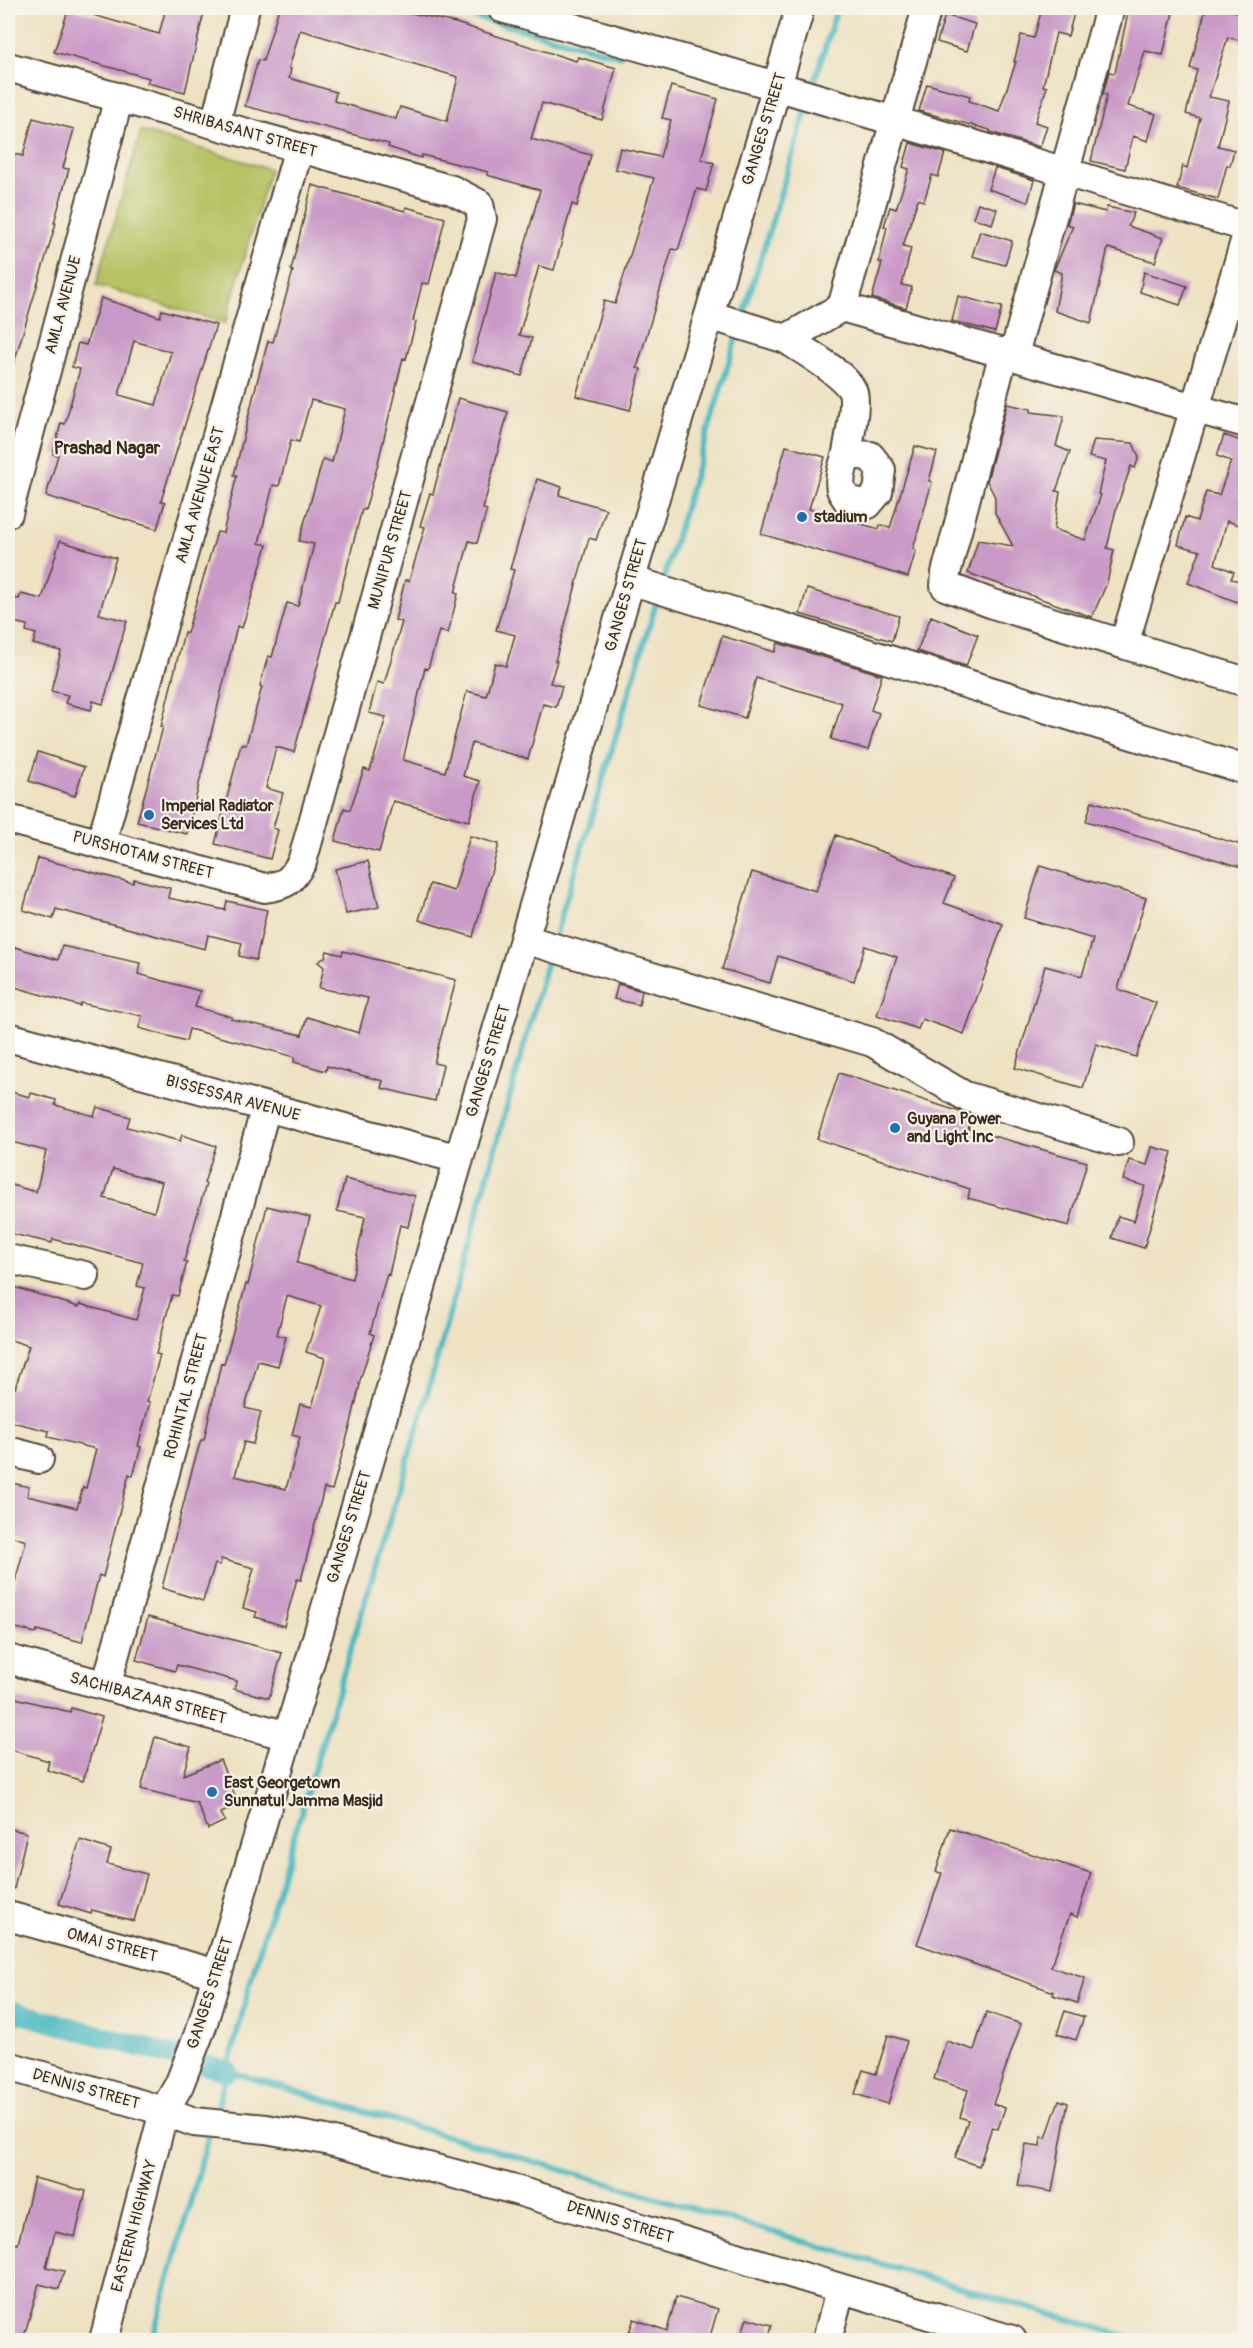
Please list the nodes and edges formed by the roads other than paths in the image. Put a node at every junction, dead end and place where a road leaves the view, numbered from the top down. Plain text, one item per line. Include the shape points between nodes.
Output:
1 (245, 8) edge
2 (800, 8) edge
3 (927, 8) edge
4 (1110, 8) edge
5 (510, 9) edge
6 (8, 68) edge
7 (777, 85) junction
8 (119, 97) junction
9 (897, 121) junction
10 (215, 124) junction
11 (299, 148) junction
12 (1064, 171) junction
13 (479, 204) joint
14 (1245, 227) edge
15 (1245, 238) edge
16 (842, 307) junction
17 (730, 322) junction
18 (786, 339) junction
19 (1006, 353) junction
20 (1194, 408) junction
21 (1245, 423) edge
22 (847, 454) dead end
23 (8, 513) edge
24 (651, 586) junction
25 (1124, 644) junction
26 (1245, 682) edge
27 (1245, 770) edge
28 (9, 825) edge
29 (101, 843) junction
30 (279, 886) joint
31 (534, 942) junction
32 (8, 1037) edge
33 (266, 1107) junction
34 (1119, 1142) dead end
35 (459, 1159) junction
36 (8, 1258) edge
37 (85, 1276) dead end
38 (8, 1451) edge
39 (39, 1459) dead end
40 (8, 1659) edge
41 (106, 1686) junction
42 (288, 1736) junction
43 (8, 1916) edge
44 (217, 1974) junction
45 (8, 2066) edge
46 (164, 2111) junction
47 (840, 2290) junction
48 (829, 2335) edge
49 (104, 2340) edge
50 (1012, 2340) edge

1 - 10 street
2 - 7 street, GANGES STREET
3 - 9 street
4 - 12 street
5 - 7 street
6 - 8 street, SHRIBASANT STREET
7 - 9 street
7 - 17 street, GANGES STREET
8 - 10 street, SHRIBASANT STREET
8 - 23 street, AMLA AVENUE
9 - 12 street
9 - 16 street
10 - 11 street, SHRIBASANT STREET
11 - 13 street, SHRIBASANT STREET via 452,190
11 - 29 street, AMLA AVENUE EAST
12 - 14 street
12 - 19 street via 1016,347
13 - 30 street, MUNIPUR STREET via 482,219 477,240 302,862 292,879
15 - 20 street
16 - 18 street
16 - 19 street
17 - 18 street
17 - 24 street, GANGES STREET
18 - 22 street via 837,375 855,394
19 - 20 street
19 - 25 street via 945,585 993,604
20 - 21 street
20 - 25 street
24 - 27 street
24 - 31 street, GANGES STREET
25 - 26 street
28 - 29 street, PURSHOTAM STREET
29 - 30 street, PURSHOTAM STREET via 265,888
31 - 34 street via 872,1042 965,1096
31 - 35 street, GANGES STREET
32 - 33 street, BISSESSAR AVENUE
33 - 35 street, BISSESSAR AVENUE
33 - 41 street, ROHINTAL STREET
35 - 42 street, GANGES STREET
36 - 37 street
38 - 39 street
40 - 41 street, SACHIBAZAAR STREET
41 - 42 street, SACHIBAZAAR STREET
42 - 44 street, GANGES STREET
43 - 44 street, OMAI STREET
44 - 46 street, GANGES STREET via 202,2026 179,2085
45 - 46 street, DENNIS STREET
46 - 47 street, DENNIS STREET via 194,2122 302,2135 376,2153 515,2190
46 - 49 street, EASTERN HIGHWAY
47 - 48 street
47 - 50 street, DENNIS STREET

